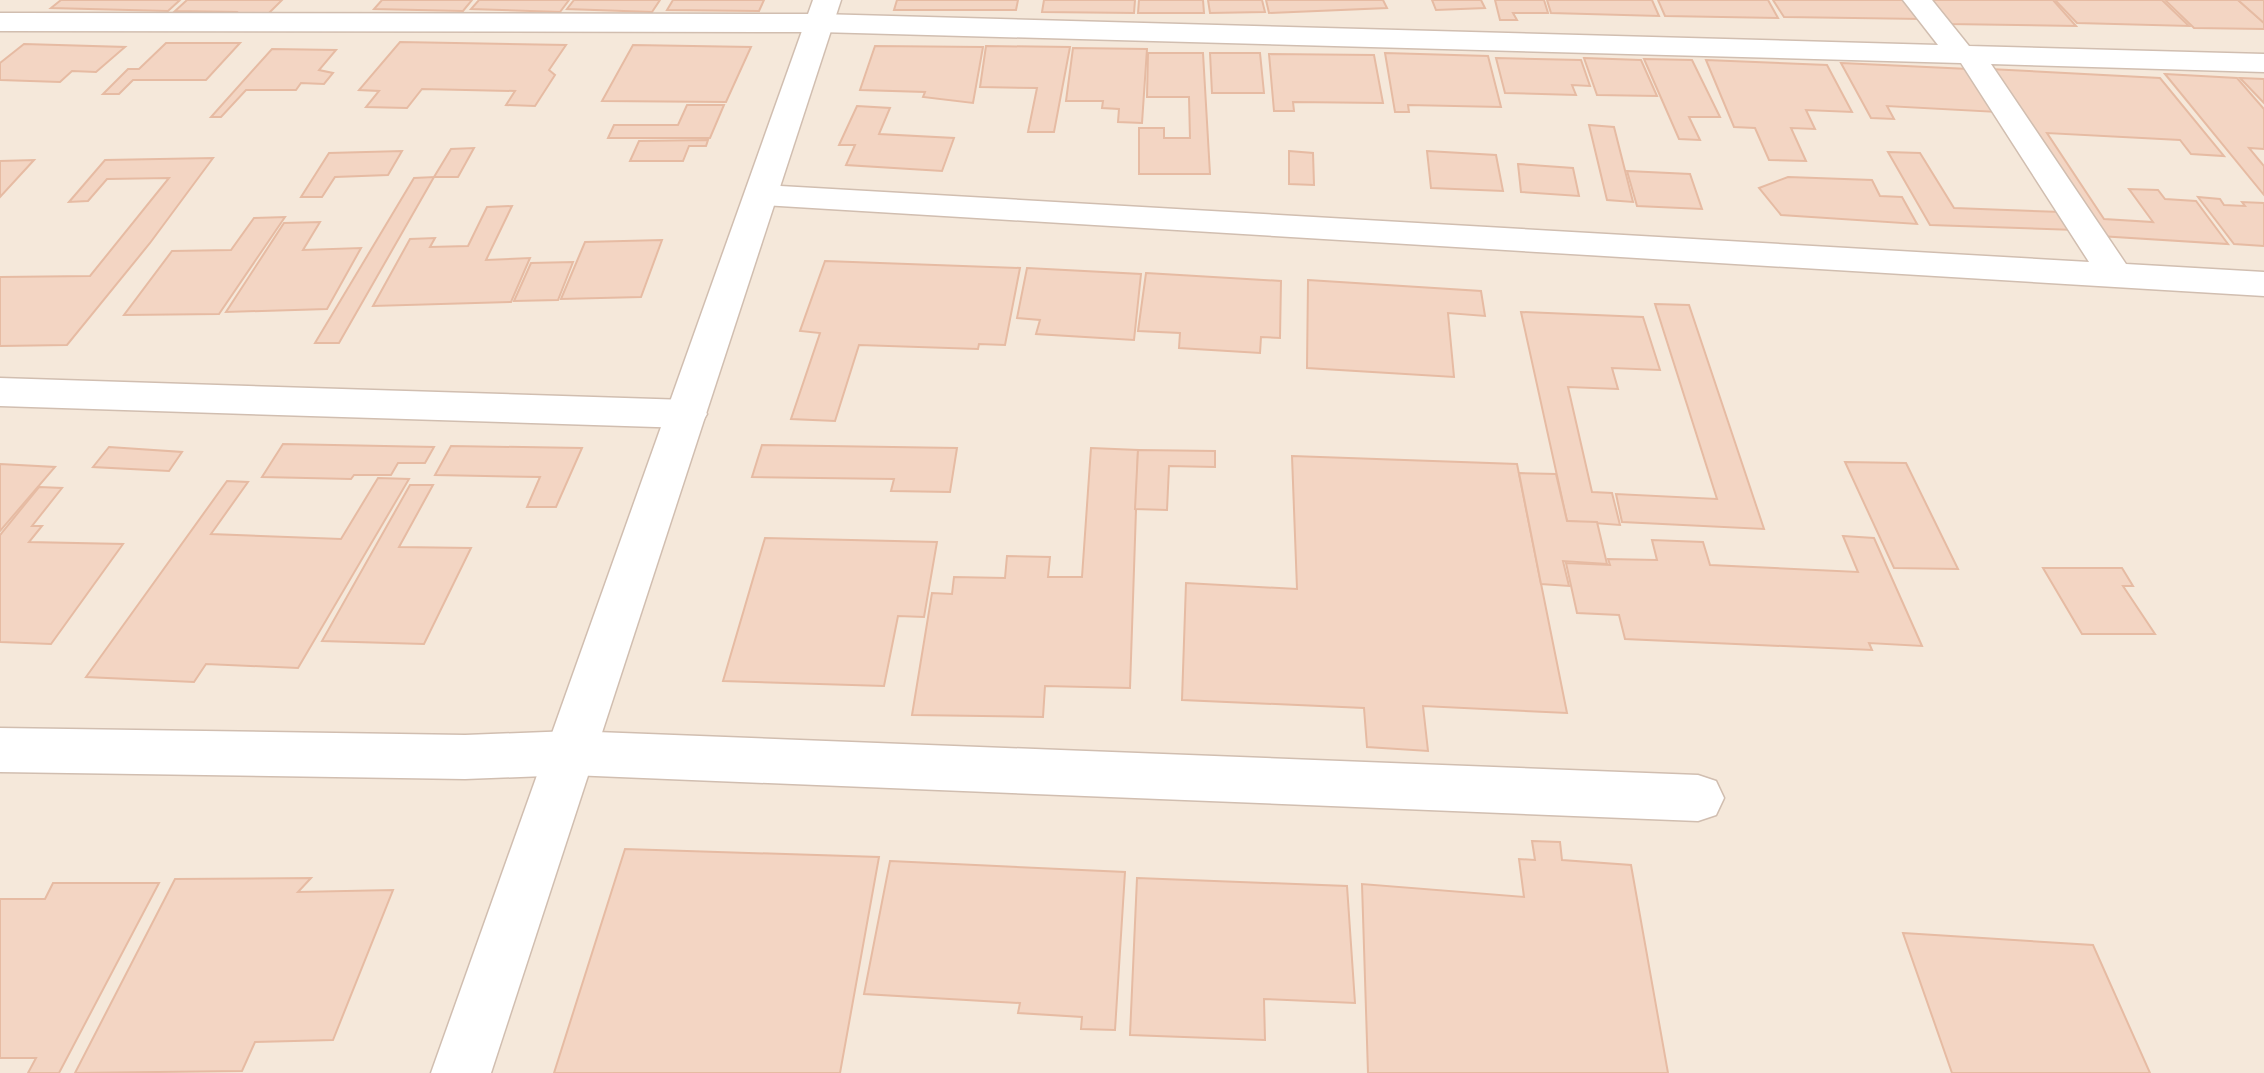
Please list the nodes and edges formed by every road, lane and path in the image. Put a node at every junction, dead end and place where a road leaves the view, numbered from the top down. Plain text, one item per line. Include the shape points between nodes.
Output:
1 (29, 0) edge
2 (1917, 0) edge
3 (823, 12) edge
4 (1965, 54) junction
5 (2264, 63) edge
6 (763, 195) junction
7 (2114, 273) junction
8 (2264, 284) edge
9 (0, 392) edge
10 (687, 414) junction
11 (0, 750) edge
12 (571, 753) junction
13 (1698, 798) dead end
14 (461, 1073) edge

1 - 3 street via 0,22
2 - 4 street
3 - 4 street
3 - 6 street
4 - 5 street
4 - 7 street
6 - 7 street
6 - 10 street
7 - 8 street
9 - 10 street
10 - 12 street
11 - 12 street via 465,757
12 - 13 street
12 - 14 street

